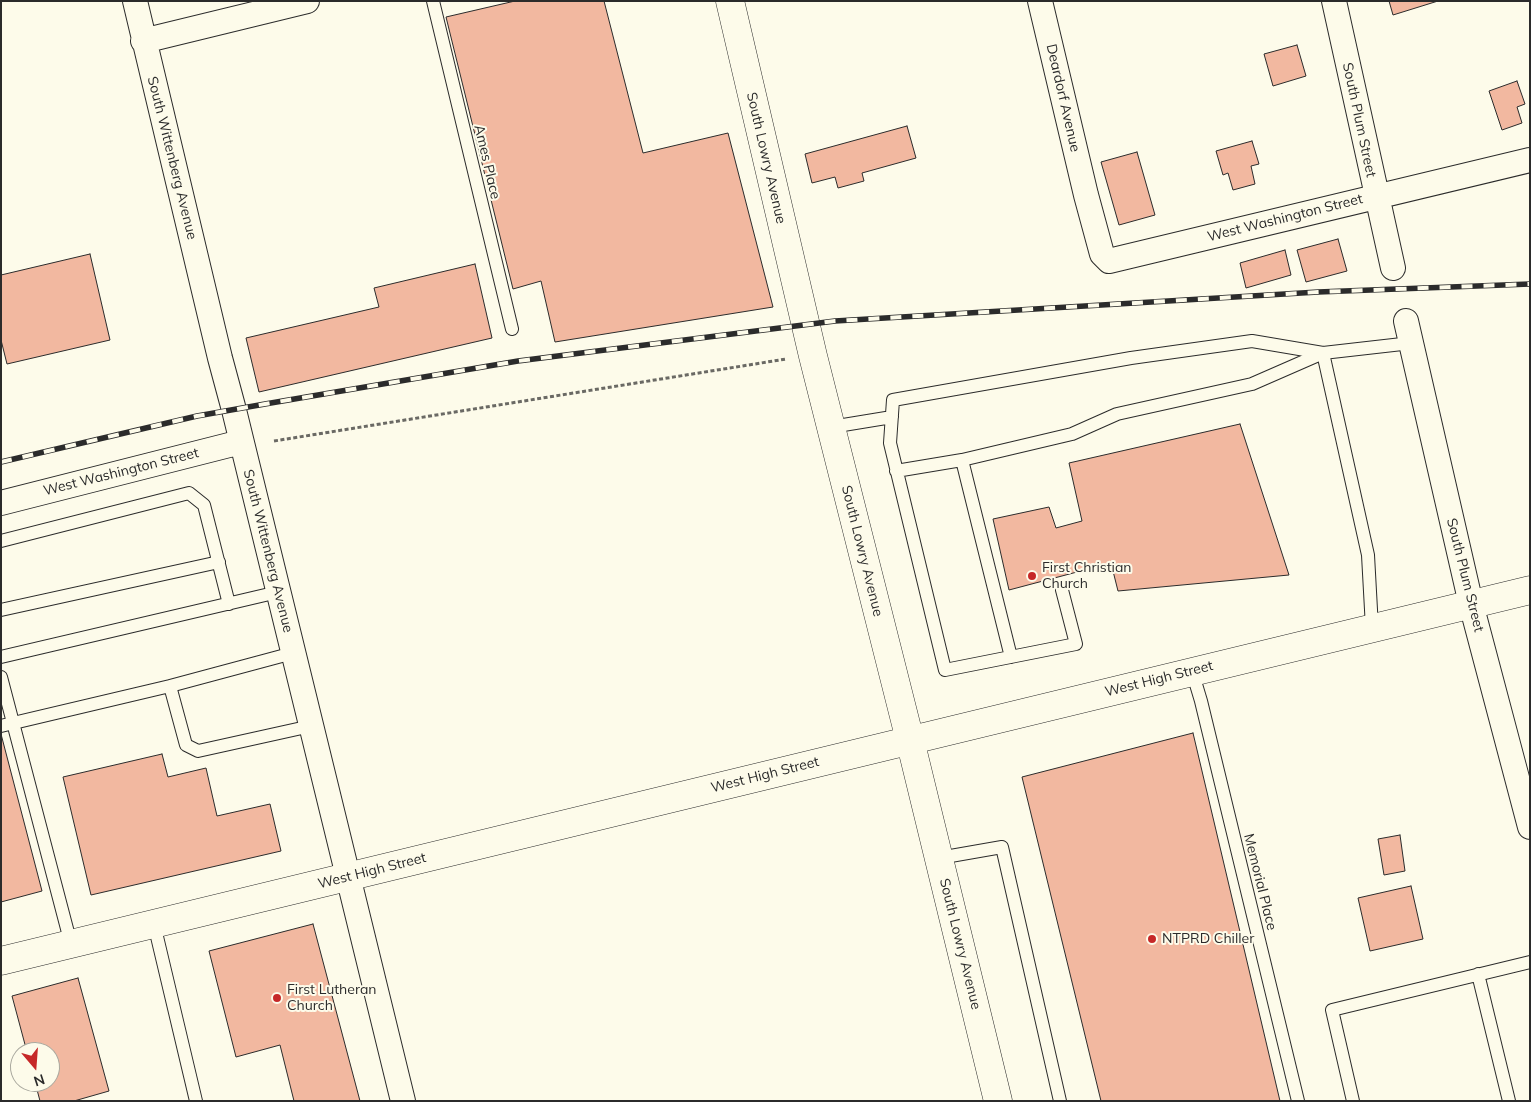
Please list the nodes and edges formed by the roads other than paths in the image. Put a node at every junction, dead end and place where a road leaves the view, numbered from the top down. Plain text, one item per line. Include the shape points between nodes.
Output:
1 (135, 1) edge
2 (307, 1) edge
3 (433, 1) edge
4 (730, 1) edge
5 (1040, 1) edge
6 (1334, 1) edge
7 (143, 41) junction
8 (1530, 160) edge
9 (1086, 194) joint
10 (1376, 196) junction
11 (1393, 268) dead end
12 (512, 329) dead end
13 (1408, 332) joint
14 (1322, 353) junction
15 (892, 416) junction
16 (831, 427) junction
17 (241, 442) junction
18 (962, 460) junction
19 (896, 471) junction
20 (1, 503) edge
21 (1, 541) edge
22 (219, 562) junction
23 (1062, 590) dead end
24 (1530, 590) edge
25 (278, 592) junction
26 (229, 604) junction
27 (1471, 604) junction
28 (1, 610) edge
29 (1372, 628) junction
30 (293, 653) junction
31 (1, 657) edge
32 (1011, 657) junction
33 (1192, 671) junction
34 (1, 677) edge
35 (170, 686) junction
36 (4, 696) edge
37 (7, 725) edge
38 (311, 726) junction
39 (910, 740) junction
40 (1525, 786) edge
41 (1530, 827) edge
42 (939, 858) junction
43 (348, 877) junction
44 (154, 924) junction
45 (71, 944) junction
46 (1, 961) edge
47 (1530, 962) edge
48 (1478, 974) junction
49 (196, 1101) edge
50 (402, 1101) edge
51 (998, 1101) edge
52 (1060, 1101) edge
53 (1298, 1101) edge
54 (1353, 1101) edge
55 (1509, 1101) edge

1 - 7 street, South Wittenberg Avenue
2 - 7 street
3 - 12 lane, Ames Place
4 - 16 street, South Lowry Avenue
5 - 9 street, Deardorf Avenue
6 - 10 street, South Plum Street
7 - 17 street, South Wittenberg Avenue
8 - 10 street, West Washington Street
9 - 10 street, West Washington Street via 1102,254 1109,260
10 - 11 street, South Plum Street
13 - 14 lane
13 - 27 street, South Plum Street
14 - 15 lane via 1252,342 1132,358 893,400
14 - 18 lane via 1252,384 1117,414 1072,434
14 - 29 lane via 1368,554
15 - 16 lane
15 - 19 lane via 890,444
16 - 39 street, South Lowry Avenue
17 - 20 street, West Washington Street
17 - 25 street, South Wittenberg Avenue
18 - 19 lane
18 - 32 lane
19 - 32 lane via 945,670
21 - 22 lane via 189,494 204,505
22 - 26 lane
22 - 28 lane
23 - 32 lane via 1076,644
24 - 27 street, West High Street
25 - 26 lane
25 - 30 street, South Wittenberg Avenue
26 - 31 lane
27 - 29 street, West High Street
27 - 40 street, South Plum Street
29 - 33 street, West High Street
30 - 35 lane
30 - 38 street, South Wittenberg Avenue
33 - 39 street, West High Street
33 - 53 lane, Memorial Place
34 - 36 lane
35 - 37 lane
35 - 38 lane via 186,745 198,751
36 - 37 lane
37 - 45 lane
38 - 43 street, South Wittenberg Avenue
39 - 42 street, South Lowry Avenue
39 - 43 street, West High Street
40 - 41 street, South Plum Street
42 - 51 street, South Lowry Avenue
42 - 52 lane via 1002,847
43 - 44 street, West High Street
43 - 50 street, South Wittenberg Avenue
44 - 45 street, West High Street
44 - 49 lane
45 - 46 street, West High Street
47 - 48 lane
48 - 54 lane via 1332,1010
48 - 55 lane

